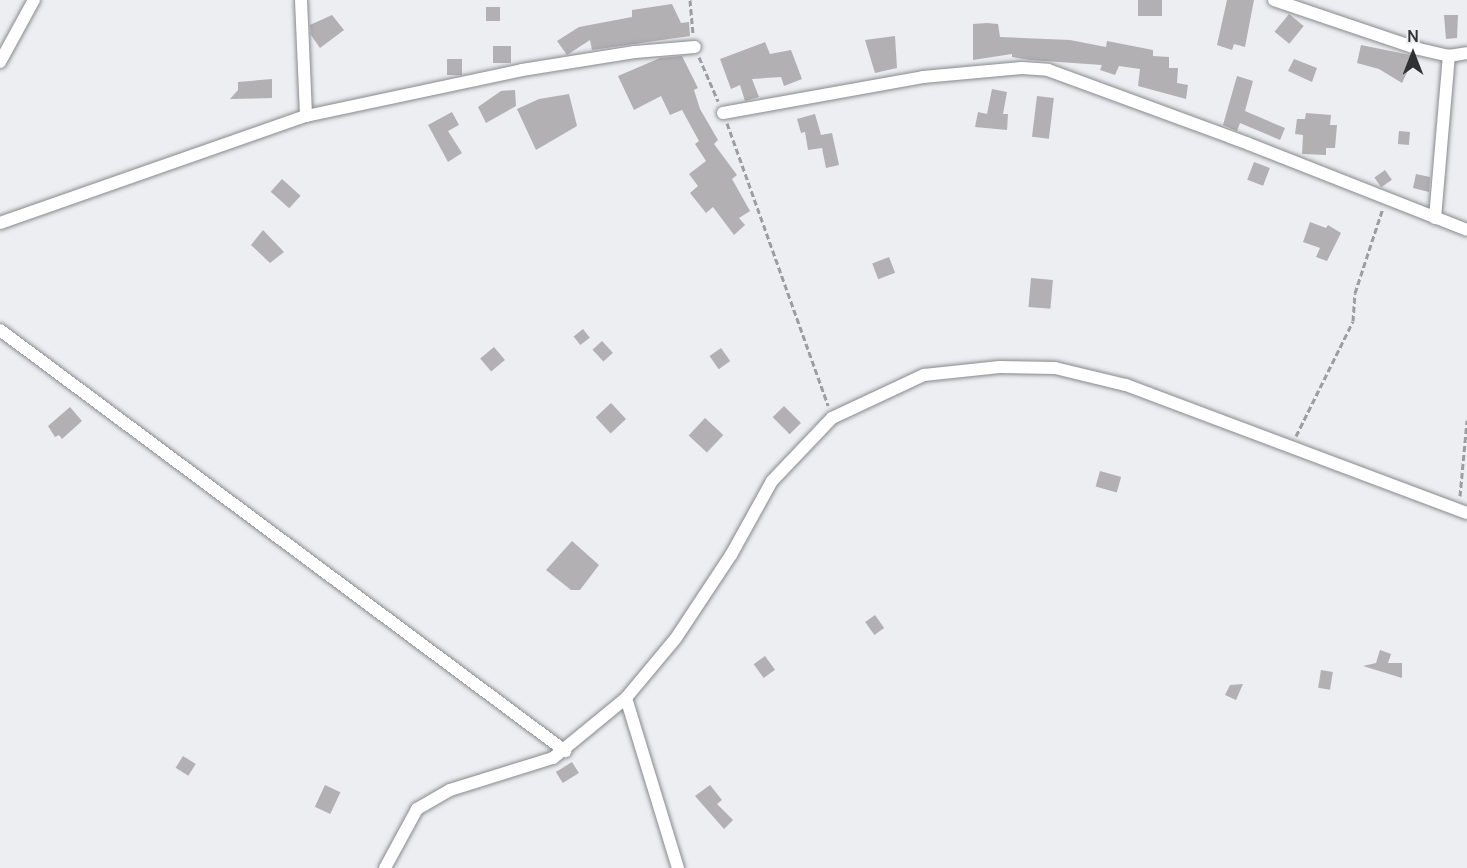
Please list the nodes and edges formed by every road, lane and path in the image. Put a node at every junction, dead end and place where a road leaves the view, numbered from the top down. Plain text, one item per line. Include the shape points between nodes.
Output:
1 (34, 0) edge
2 (301, 0) edge
3 (690, 0) edge
4 (1275, 0) edge
5 (694, 46) junction
6 (1467, 53) edge
7 (1449, 56) junction
8 (0, 62) edge
9 (723, 113) junction
10 (306, 116) junction
11 (1387, 198) junction
12 (1435, 218) junction
13 (0, 223) edge
14 (1467, 230) edge
15 (0, 330) edge
16 (832, 418) junction
17 (1467, 420) edge
18 (1291, 444) junction
19 (1463, 511) edge
20 (626, 698) junction
21 (565, 751) junction
22 (385, 868) edge
23 (678, 868) edge

1 - 8 street
2 - 10 street
3 - 5 path
4 - 7 street
5 - 9 path
5 - 10 street via 522,70
6 - 7 street
7 - 12 street
9 - 11 street via 923,77 1022,68 1048,70
9 - 16 path
10 - 13 street
11 - 12 street
11 - 18 path via 1355,293 1353,321
12 - 14 street
15 - 21 street
16 - 18 street via 924,375 1000,367 1055,368 1126,385
16 - 20 street via 772,481 731,555 676,638
17 - 19 path
18 - 19 street
20 - 21 street
20 - 23 street
21 - 22 street via 450,790 417,809

